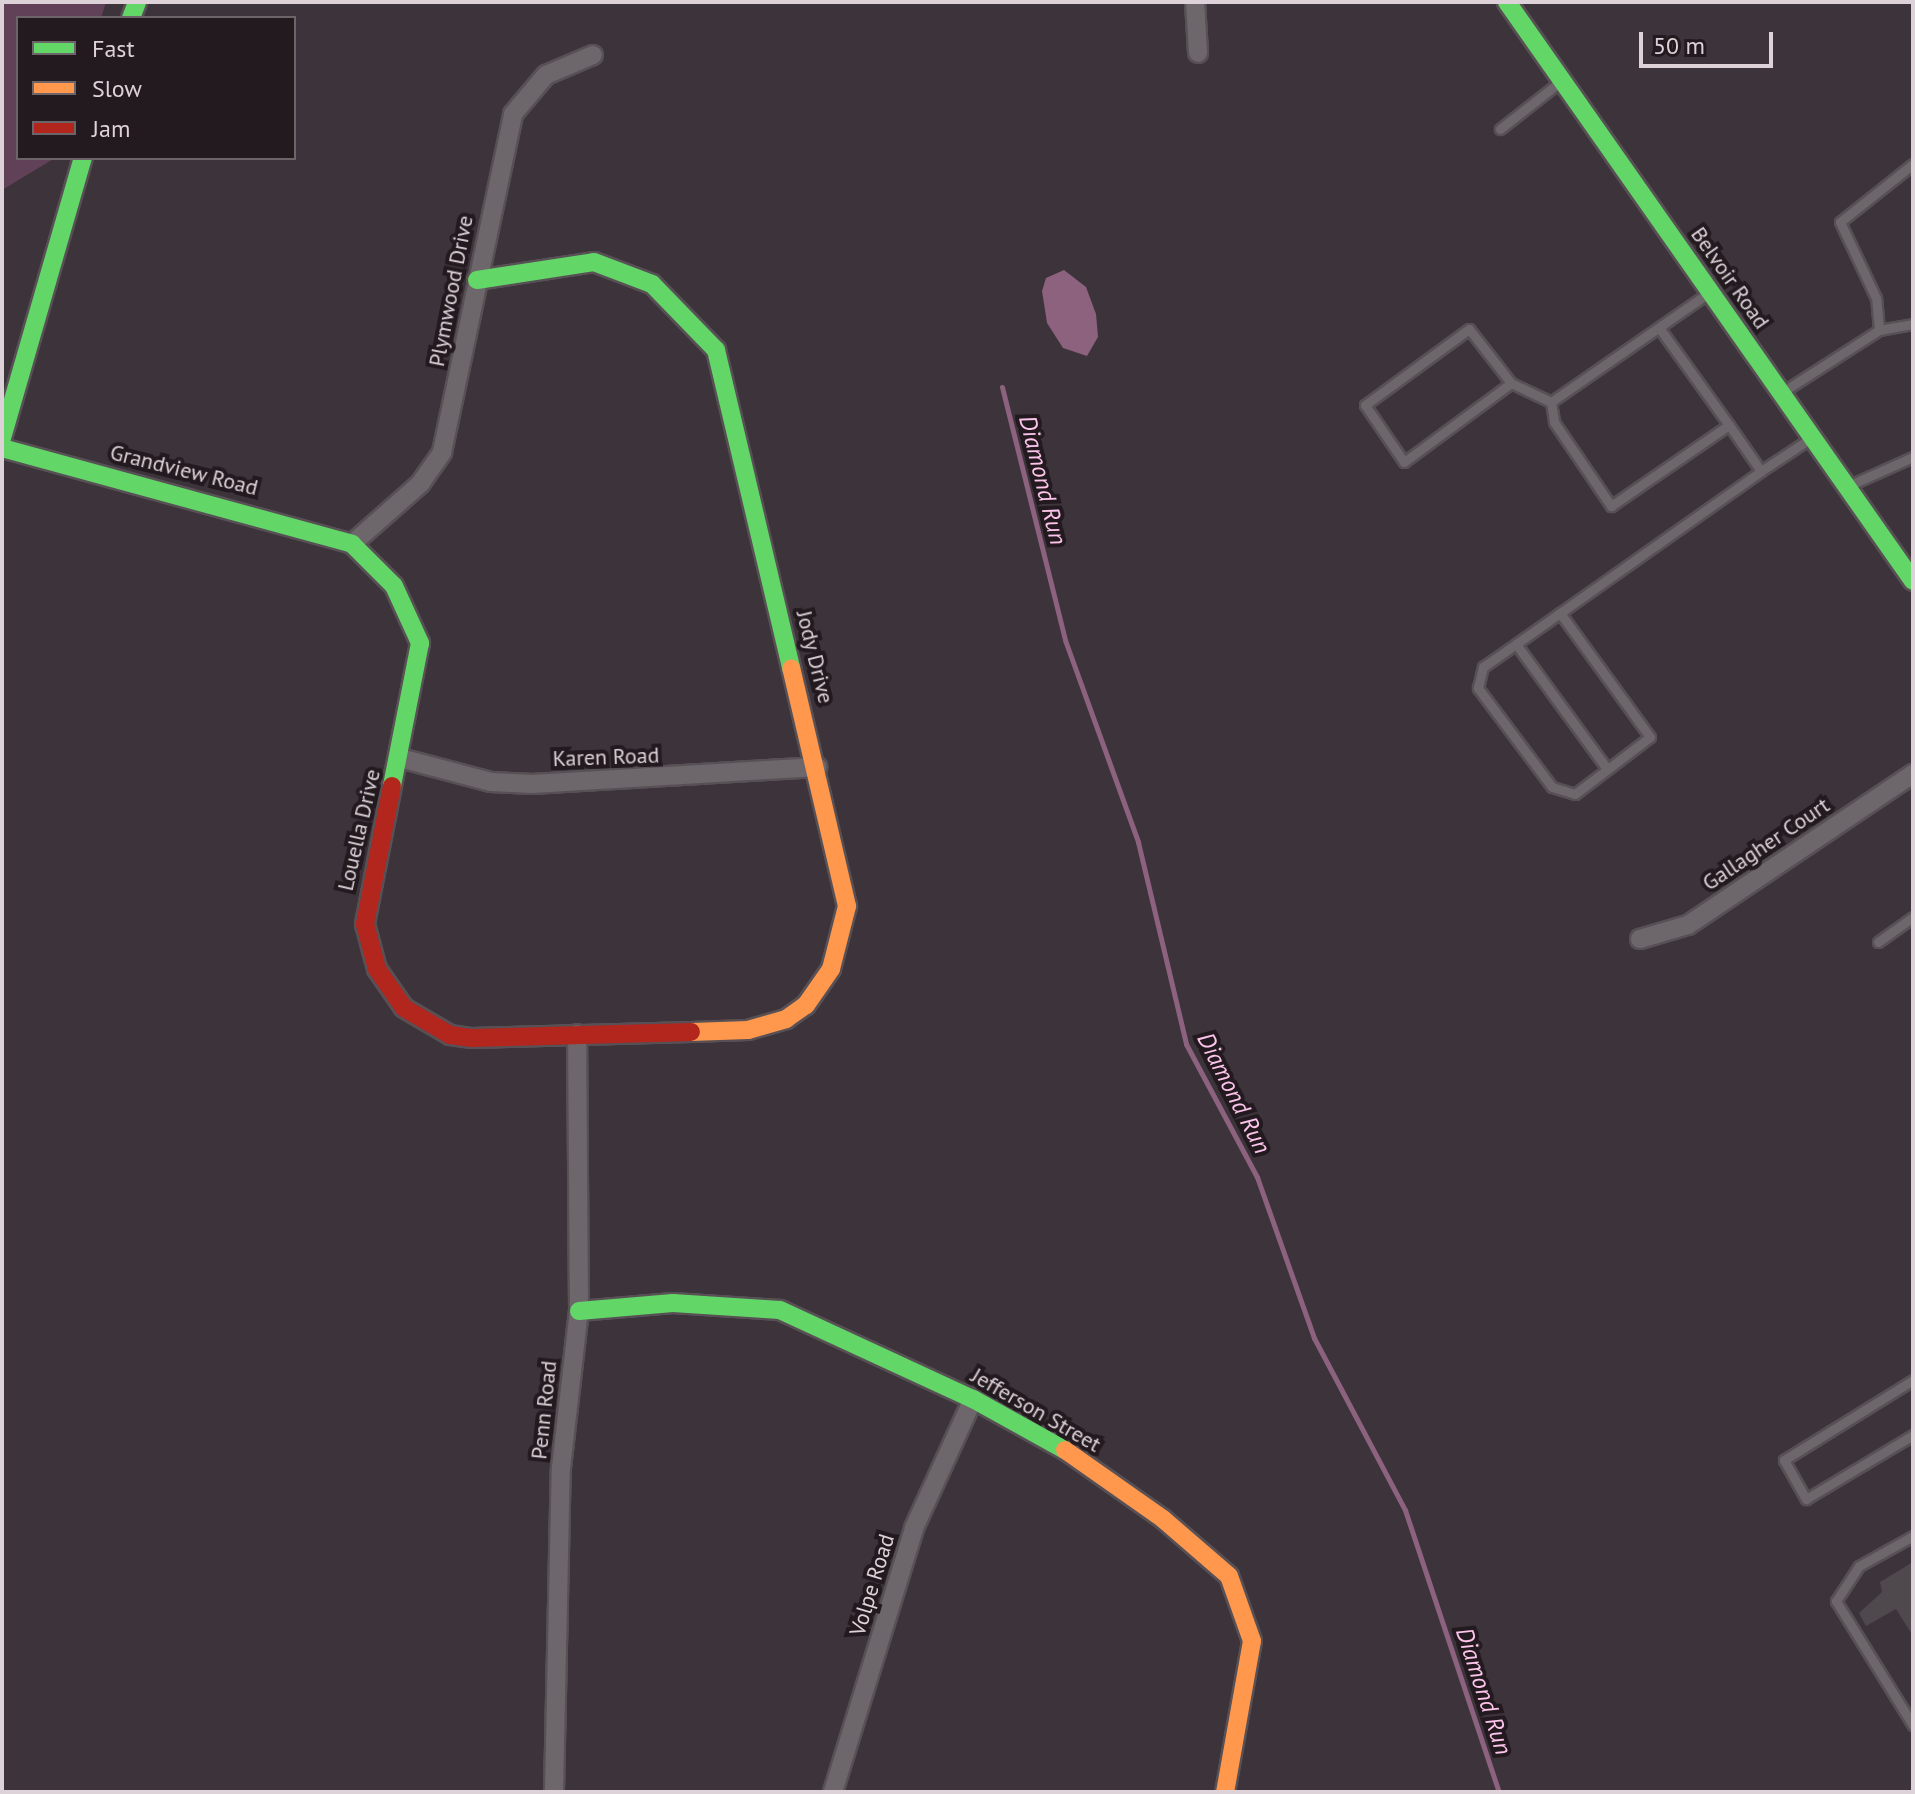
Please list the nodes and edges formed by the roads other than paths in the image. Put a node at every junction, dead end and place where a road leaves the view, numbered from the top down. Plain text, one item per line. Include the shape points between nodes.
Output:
1 (1195, 2) edge
2 (1507, 2) edge
3 (1198, 53) dead end
4 (593, 55) dead end
5 (1562, 80) junction
6 (1500, 129) dead end
7 (82, 160) edge
8 (1913, 164) edge
9 (477, 280) junction
10 (1710, 292) junction
11 (1913, 324) edge
12 (1660, 329) junction
13 (1879, 330) junction
14 (1511, 383) junction
15 (1781, 393) junction
16 (1551, 402) junction
17 (1729, 425) junction
18 (1812, 437) junction
19 (2, 438) edge
20 (2, 448) edge
21 (1913, 457) edge
22 (1761, 471) junction
23 (1847, 486) junction
24 (352, 544) junction
25 (1913, 581) edge
26 (1560, 613) junction
27 (1516, 644) junction
28 (400, 758) junction
29 (817, 767) junction
30 (1607, 769) junction
31 (1913, 774) edge
32 (1913, 917) edge
33 (1640, 939) dead end
34 (1878, 942) dead end
35 (577, 1034) junction
36 (579, 1311) junction
37 (1913, 1380) edge
38 (973, 1399) junction
39 (1913, 1435) edge
40 (1913, 1536) edge
41 (1913, 1725) edge
42 (554, 1792) edge
43 (833, 1792) edge
44 (1225, 1792) edge

1 - 3 street
2 - 5 street, Belvoir Road
4 - 9 street, Plymwood Drive via 546,75 513,114
5 - 6 lane
5 - 10 street, Belvoir Road
7 - 19 street
8 - 13 lane via 1840,222 1876,298
9 - 24 street, Plymwood Drive via 442,452 420,484
9 - 29 street, Jody Drive via 594,262 652,284 700,326 716,350
10 - 12 lane
10 - 15 street, Belvoir Road
11 - 13 lane
12 - 16 lane
12 - 17 lane
13 - 15 lane
14 - 14 lane via 1469,329 1365,405 1404,462
14 - 16 lane
15 - 18 street, Belvoir Road
16 - 17 lane via 1554,422 1611,506
17 - 22 lane
18 - 22 lane
18 - 23 street, Belvoir Road
20 - 24 street, Grandview Road
21 - 23 lane
22 - 26 lane
23 - 25 street, Belvoir Road
24 - 28 street, Louella Drive via 401,596 420,643
26 - 27 lane
26 - 30 lane via 1650,737
27 - 30 lane
27 - 30 lane via 1483,667 1478,688 1552,787 1575,794
28 - 29 street, Karen Road via 491,782 532,784
28 - 35 street, Louella Drive via 365,924 387,987 404,1008 450,1035
29 - 35 street, Jody Drive via 847,906 840,951 806,1005 786,1019 748,1030
31 - 33 street, Gallagher Court via 1688,925
32 - 34 lane
35 - 36 street, Penn Road
36 - 38 street, Jefferson Street via 673,1303 780,1310
36 - 42 street, Penn Road via 561,1468
37 - 39 lane via 1784,1460 1806,1499
38 - 43 street, Volpe Road via 914,1528
38 - 44 street, Jefferson Street via 1069,1452 1229,1576 1252,1641
40 - 41 lane via 1859,1566 1836,1601

